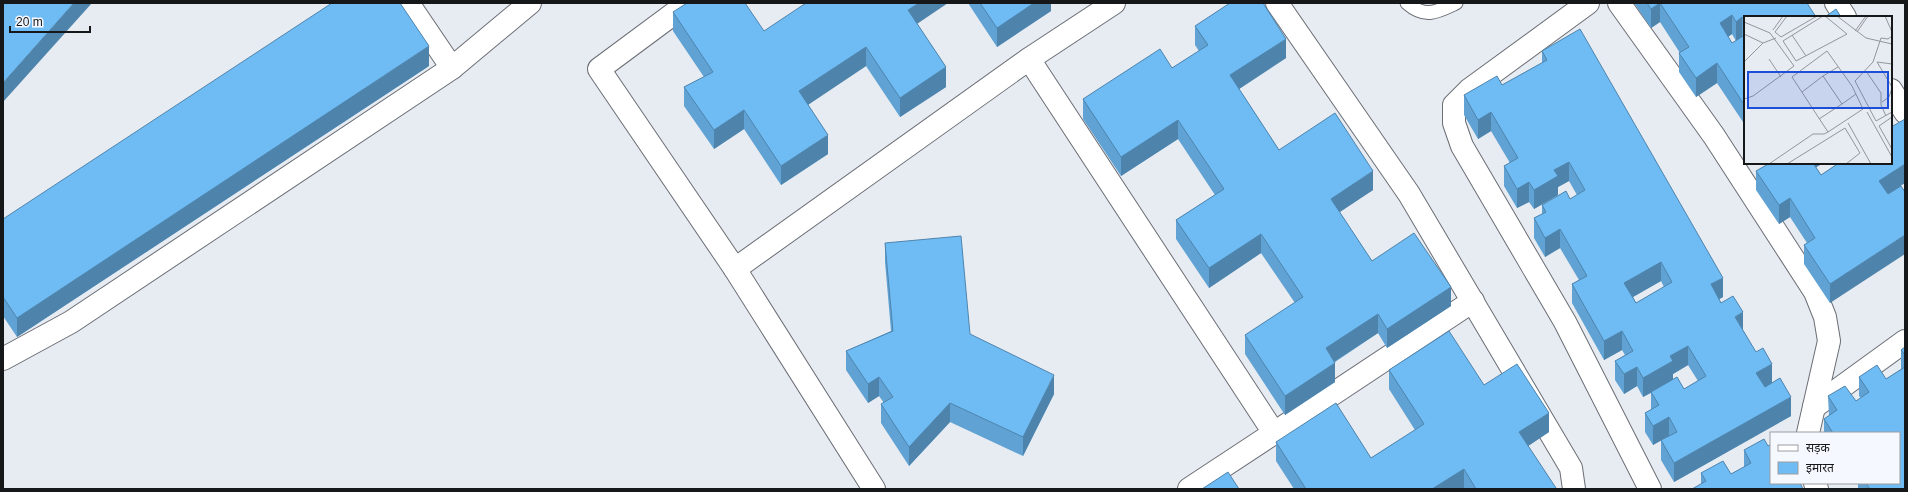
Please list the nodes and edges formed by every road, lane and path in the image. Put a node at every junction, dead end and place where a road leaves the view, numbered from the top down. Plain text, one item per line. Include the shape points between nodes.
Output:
1 (408, 3) edge
2 (530, 3) edge
3 (688, 3) edge
4 (1114, 3) edge
5 (1277, 3) edge
6 (1407, 3) edge
7 (1456, 3) edge
8 (1588, 3) edge
9 (1619, 3) edge
10 (1836, 3) edge
11 (1844, 16) edge
12 (1029, 59) junction
13 (452, 68) junction
14 (1892, 92) edge
15 (1905, 112) edge
16 (735, 269) junction
17 (1473, 301) junction
18 (1905, 341) edge
19 (3, 359) edge
20 (1814, 407) junction
21 (1808, 432) edge
22 (1274, 433) junction
23 (874, 489) edge
24 (1189, 489) edge
25 (1574, 489) edge
26 (1650, 489) edge

1 - 13 street
2 - 13 street
3 - 16 street via 599,69
4 - 12 street
5 - 17 street via 1409,194
6 - 7 lane via 1414,9 1434,13
8 - 26 street via 1469,90 1454,105 1454,123 1462,146 1565,322
9 - 20 street via 1714,136 1816,292 1825,316 1829,341
10 - 11 street
12 - 16 street
12 - 22 street
13 - 19 street via 71,322
14 - 15 street
16 - 23 street
17 - 22 street
17 - 25 street via 1571,468
18 - 20 street
20 - 21 street
22 - 24 street

